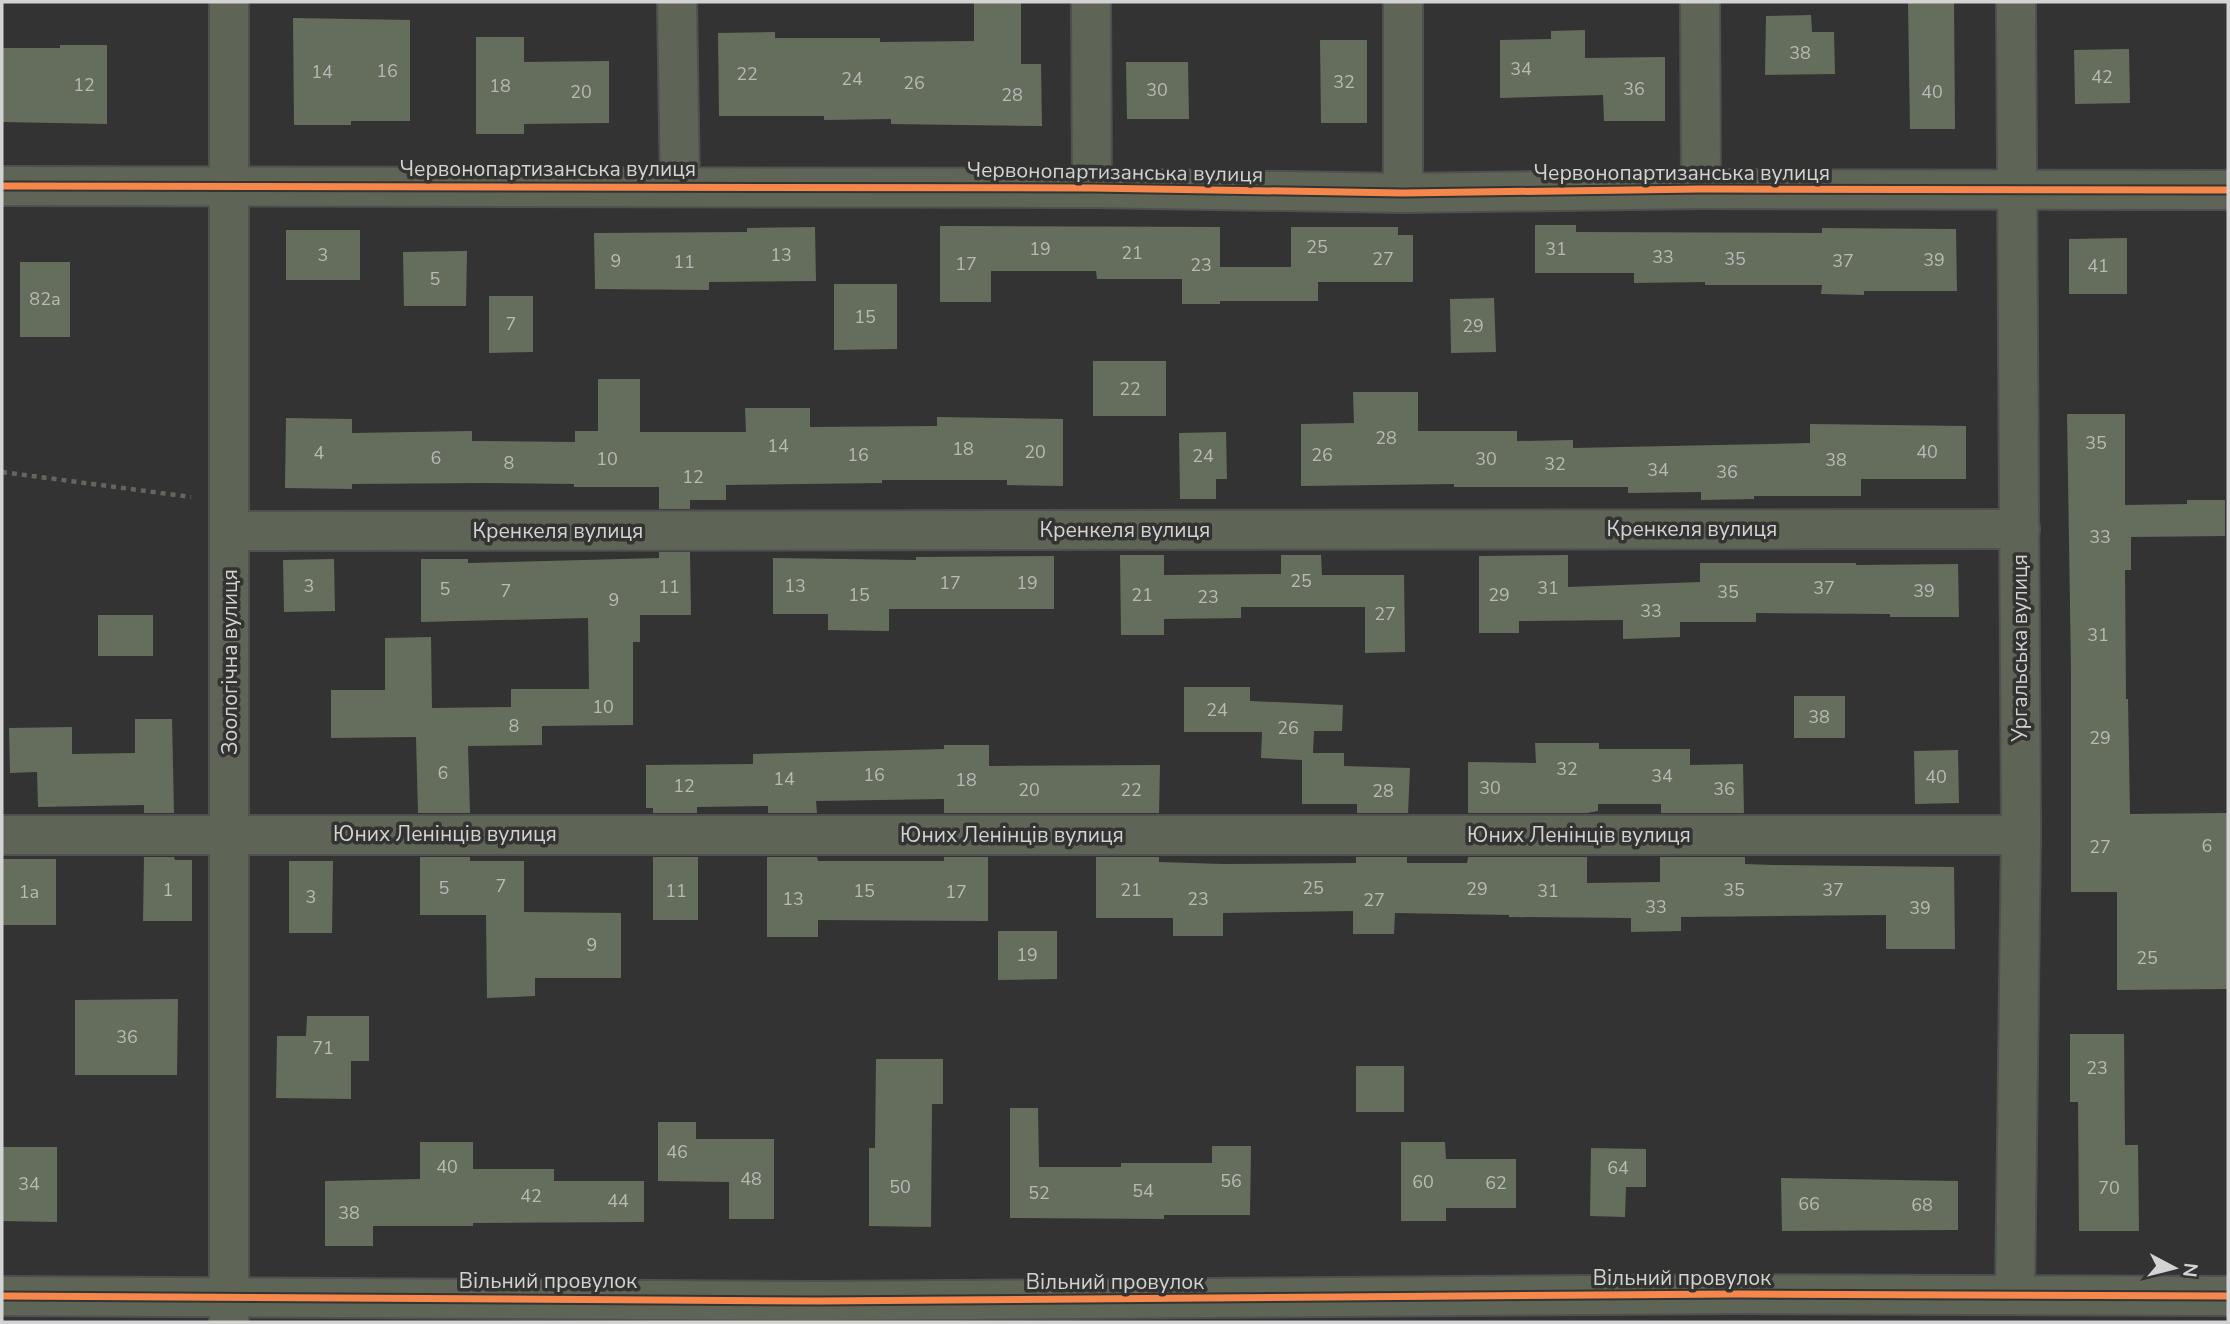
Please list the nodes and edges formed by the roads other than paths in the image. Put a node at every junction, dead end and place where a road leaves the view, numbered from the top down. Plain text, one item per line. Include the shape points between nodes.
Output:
1 (229, 2) edge
2 (677, 2) edge
3 (1091, 2) edge
4 (1403, 2) edge
5 (1700, 2) edge
6 (2016, 2) edge
7 (2, 186) edge
8 (229, 187) junction
9 (680, 187) junction
10 (1092, 188) junction
11 (1701, 189) junction
12 (2016, 190) junction
13 (2228, 190) edge
14 (1402, 193) junction
15 (230, 516) junction
16 (2020, 529) junction
17 (230, 834) junction
18 (2, 835) edge
19 (2021, 835) junction
20 (2015, 1295) junction
21 (2, 1296) edge
22 (2228, 1296) edge
23 (1742, 1308) edge
24 (229, 1309) edge
25 (1409, 1310) edge
26 (818, 1312) edge

1 - 8 street, Зоологічна вулиця
2 - 9 street
3 - 10 street
4 - 14 street
5 - 11 street
6 - 12 street, Ургальська вулиця
7 - 8 street, Червонопартизанська вулиця
8 - 9 street, Червонопартизанська вулиця
8 - 15 street, Зоологічна вулиця
9 - 10 street, Червонопартизанська вулиця
10 - 14 street, Червонопартизанська вулиця
11 - 12 street, Червонопартизанська вулиця
11 - 14 street, Червонопартизанська вулиця
12 - 13 street, Червонопартизанська вулиця
12 - 16 street, Ургальська вулиця
15 - 16 street, Кренкеля вулиця
15 - 17 street, Зоологічна вулиця
16 - 19 street, Ургальська вулиця
17 - 18 street, Юних Ленінців вулиця
17 - 19 street, Юних Ленінців вулиця
17 - 24 street, Зоологічна вулиця
19 - 20 street, Ургальська вулиця
20 - 22 street, Вільний провулок
20 - 23 street, Вільний провулок
21 - 24 street, Вільний провулок
23 - 25 street, Вільний провулок
24 - 26 street, Вільний провулок
25 - 26 street, Вільний провулок

